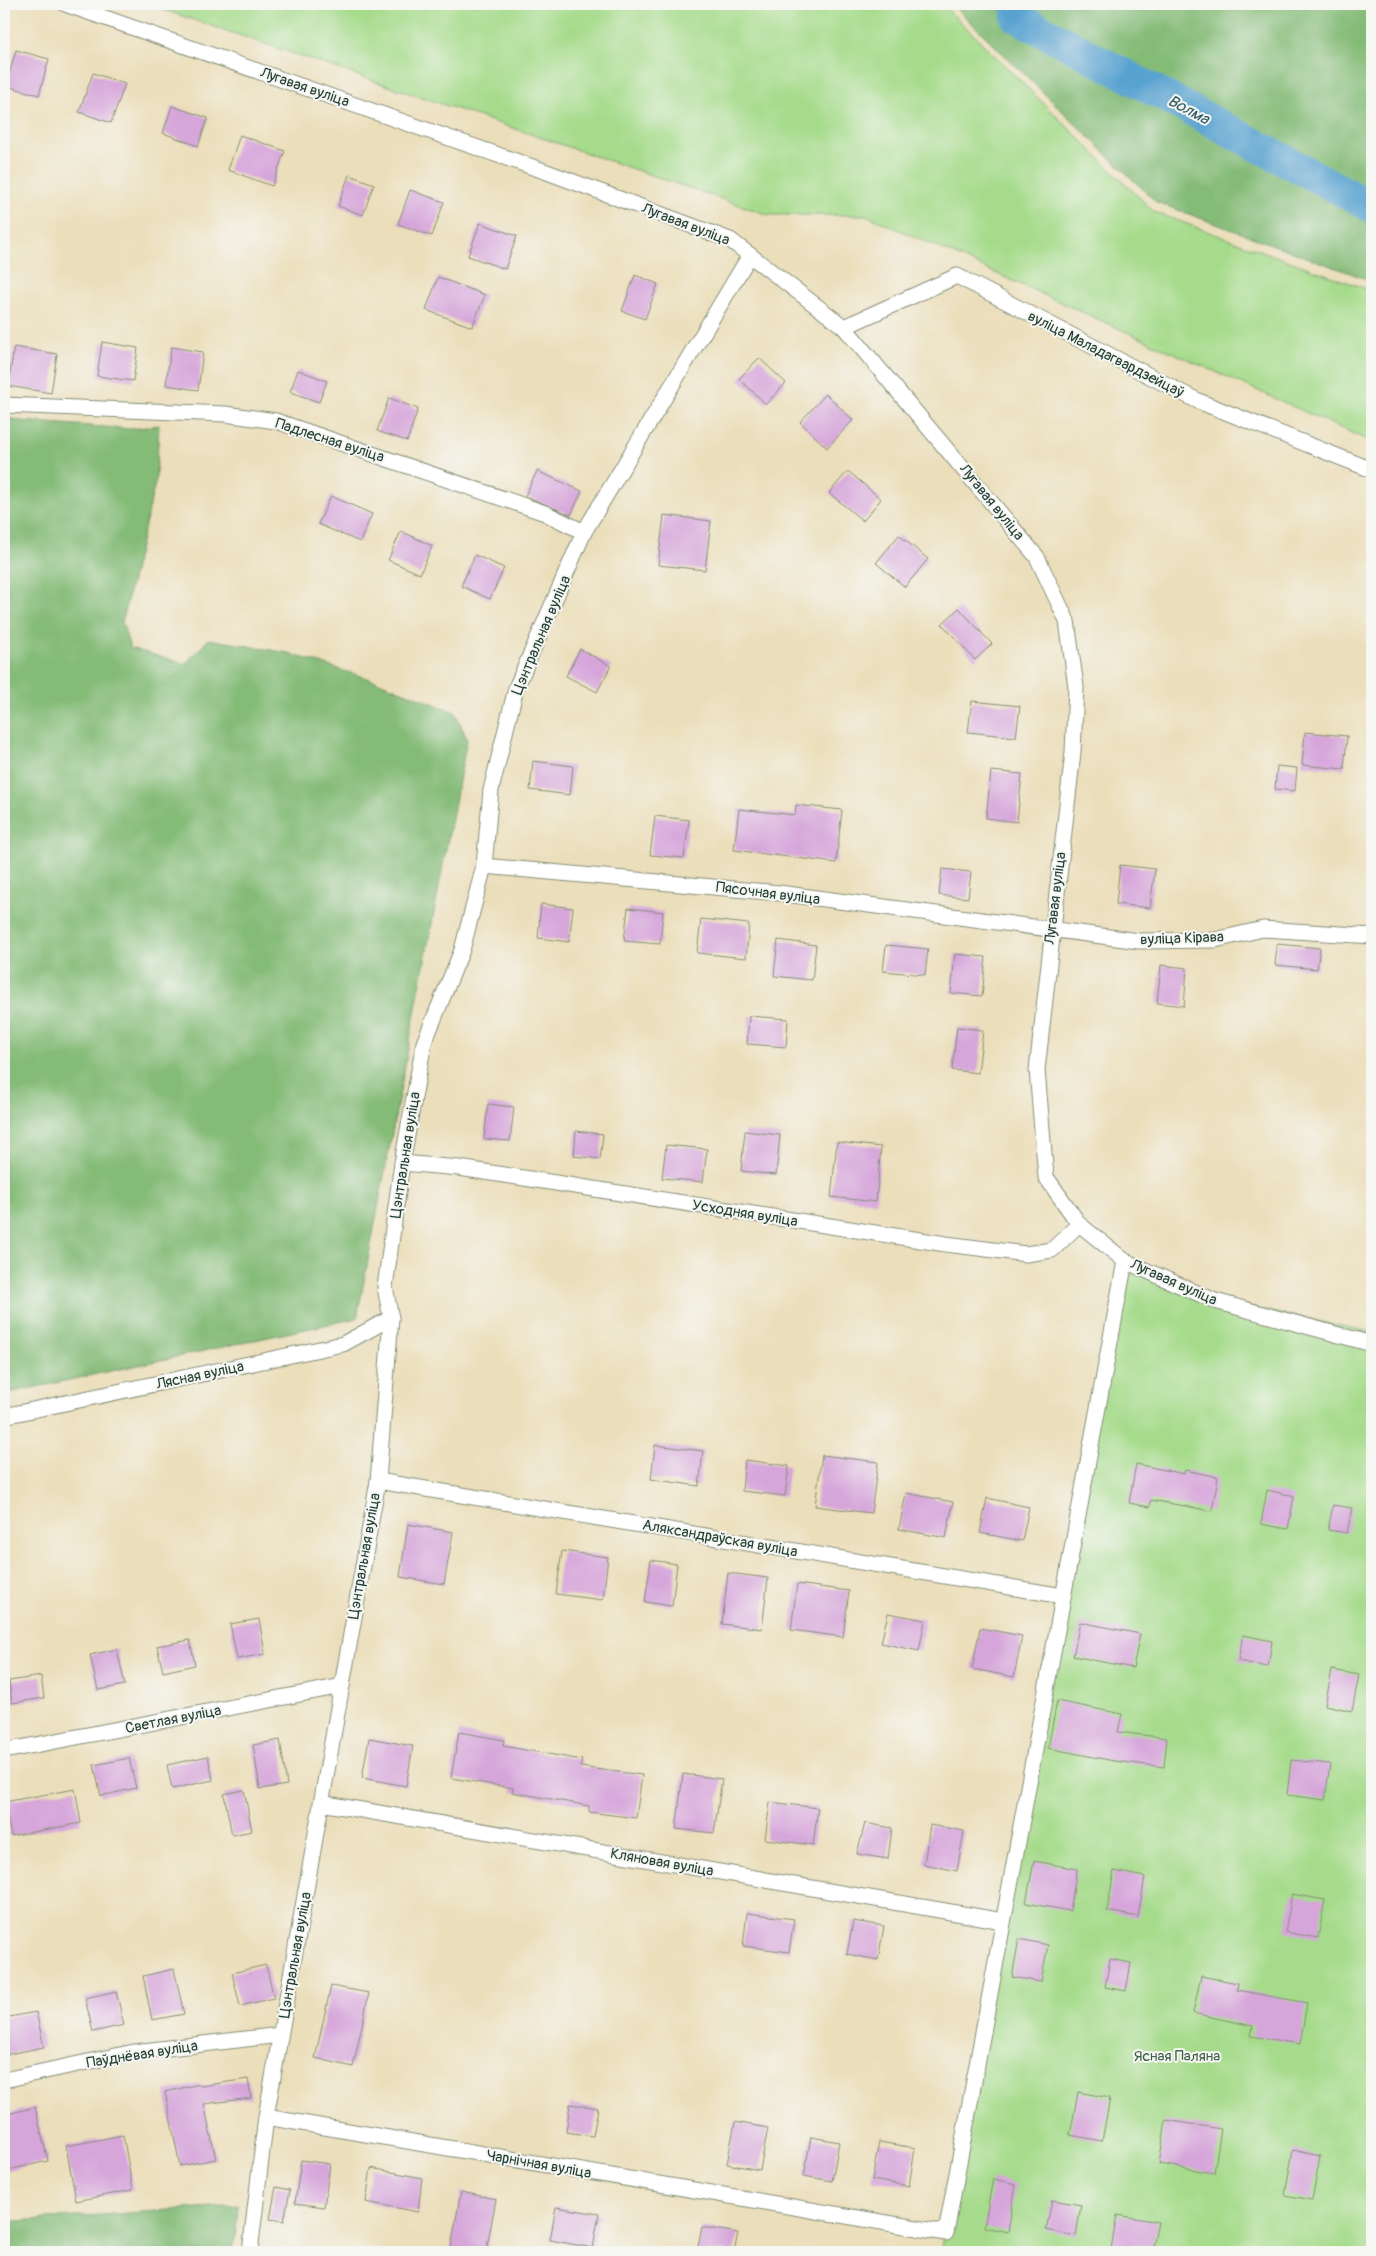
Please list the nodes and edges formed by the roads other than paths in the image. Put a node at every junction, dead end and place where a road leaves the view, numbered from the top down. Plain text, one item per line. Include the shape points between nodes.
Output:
1 (65, 4) edge
2 (750, 254) junction
3 (844, 327) junction
4 (4, 405) edge
5 (1372, 470) edge
6 (584, 532) junction
7 (484, 866) junction
8 (1052, 929) junction
9 (1372, 936) edge
10 (402, 1163) junction
11 (1079, 1224) junction
12 (1125, 1260) junction
13 (391, 1318) junction
14 (1372, 1344) edge
15 (4, 1416) edge
16 (378, 1481) junction
17 (1063, 1596) junction
18 (342, 1686) junction
19 (4, 1751) edge
20 (321, 1803) junction
21 (1003, 1921) junction
22 (280, 2035) junction
23 (4, 2080) edge
24 (266, 2117) junction
25 (250, 2252) edge

1 - 2 street, Лугавая вуліца via 556,176 730,240
2 - 3 street, Лугавая вуліца
2 - 6 street, Цэнтральная вуліца
3 - 5 street, вуліца Маладагвардзейцаў via 957,276 1198,401
3 - 8 street, Лугавая вуліца via 1037,558 1067,621 1076,688 1073,752
4 - 6 street, Падлесная вуліца via 224,414 276,421 545,513
6 - 7 street, Цэнтральная вуліца via 516,688 491,790
7 - 8 street, Пясочная вуліца via 779,893
7 - 10 street, Цэнтральная вуліца via 462,950 424,1042
8 - 9 street, вуліца Кірава via 1139,940 1215,940 1263,929
8 - 11 street, Лугавая вуліца via 1037,1070 1046,1177
10 - 11 street, Усходняя вуліца via 459,1168 1026,1254 1052,1250
10 - 13 street, Цэнтральная вуліца via 385,1287
11 - 12 street, Лугавая вуліца
12 - 14 street, Лугавая вуліца via 1215,1301
12 - 17 street
13 - 15 street, Лясная вуліца via 343,1344
13 - 16 street, Цэнтральная вуліца
16 - 17 street, Аляксандраўская вуліца
16 - 18 street, Цэнтральная вуліца
17 - 21 street
18 - 19 street, Светлая вуліца
18 - 20 street, Цэнтральная вуліца
20 - 21 street, Кляновая вуліца
20 - 22 street, Цэнтральная вуліца
21 - 24 street, Чарнічная вуліца via 946,2233
22 - 23 street, Паўднёвая вуліца via 134,2052
22 - 24 street, Цэнтральная вуліца
24 - 25 street

